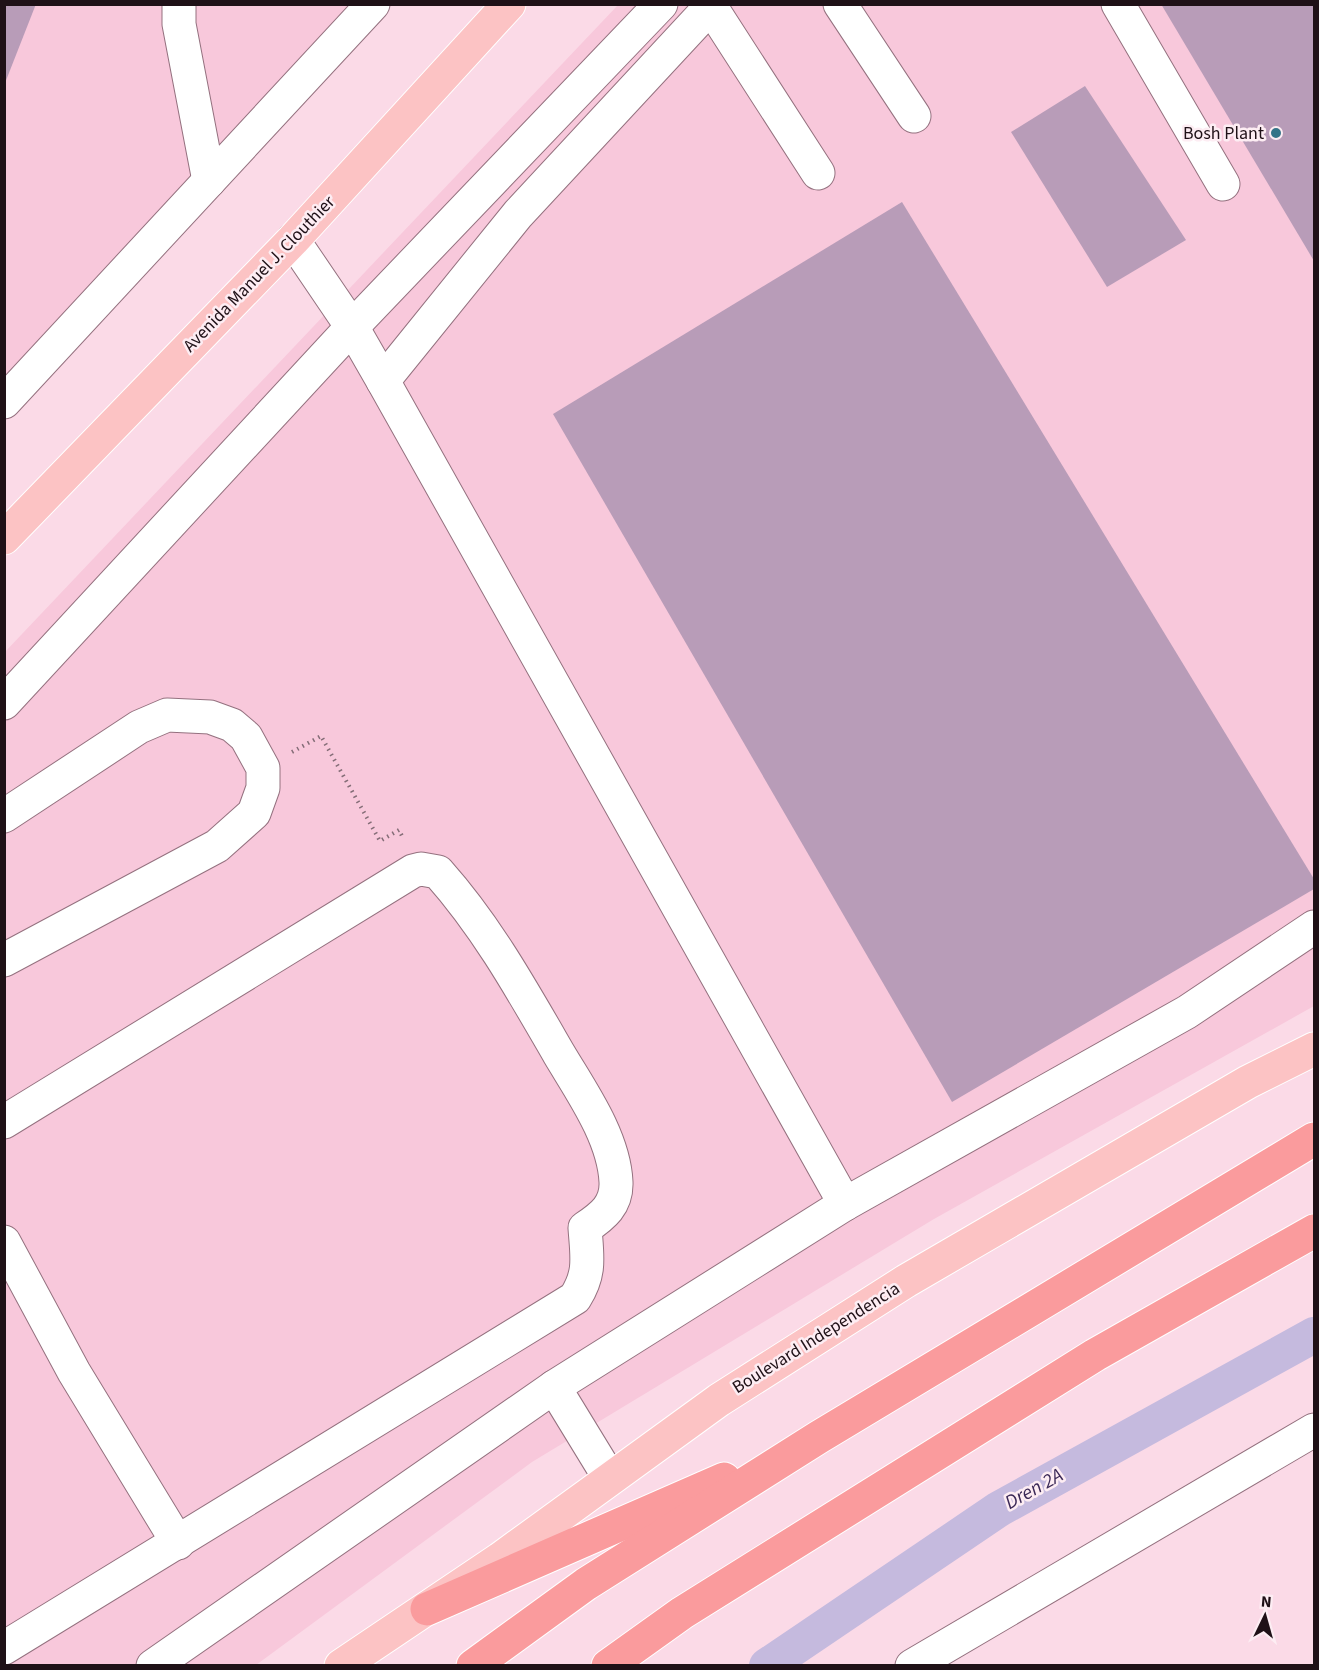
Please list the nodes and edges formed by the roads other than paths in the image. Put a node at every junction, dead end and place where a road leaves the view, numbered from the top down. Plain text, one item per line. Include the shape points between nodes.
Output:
1 (179, 4) edge
2 (373, 4) edge
3 (509, 4) edge
4 (660, 4) edge
5 (840, 4) edge
6 (1118, 4) edge
7 (712, 6) edge
8 (914, 116) dead end
9 (818, 173) dead end
10 (209, 181) junction
11 (1223, 184) dead end
12 (294, 240) junction
13 (352, 327) junction
14 (383, 381) junction
15 (4, 402) edge
16 (4, 538) edge
17 (4, 703) edge
18 (4, 816) edge
19 (1314, 927) edge
20 (4, 960) edge
21 (1314, 1049) edge
22 (4, 1122) edge
23 (1314, 1139) edge
24 (845, 1204) junction
25 (1314, 1231) edge
26 (4, 1242) edge
27 (554, 1387) junction
28 (1314, 1430) edge
29 (819, 1437) junction
30 (609, 1477) junction
31 (178, 1543) junction
32 (427, 1609) junction
33 (4, 1648) edge
34 (153, 1665) edge
35 (341, 1665) edge
36 (473, 1665) edge
37 (608, 1665) edge
38 (912, 1665) edge

1 - 10 street via 179,24
2 - 10 street
3 - 12 main road, Avenida Manuel J. Clouthier
4 - 13 street
5 - 8 street
6 - 11 street
7 - 9 street
7 - 14 street via 518,214
10 - 15 street
12 - 13 street
12 - 16 main road, Avenida Manuel J. Clouthier
13 - 14 street
13 - 17 street
14 - 24 street
18 - 20 street via 139,727 167,715 210,717 232,725 246,737 263,768 263,788 254,813 217,846
19 - 24 street via 1187,1012
21 - 30 main road, Boulevard Independencia via 1248,1082 906,1281 718,1400
22 - 31 street via 421,869 438,872 476,916 608,1144 616,1181 614,1199 603,1216 585,1228 588,1272 575,1298
23 - 29 highway
24 - 27 street
25 - 37 highway via 1095,1355 682,1613
26 - 31 street via 74,1372
27 - 30 street
27 - 34 street
28 - 38 street
29 - 32 highway
29 - 36 highway via 586,1584
30 - 32 main road, Boulevard Independencia
31 - 33 street
32 - 35 main road, Boulevard Independencia

